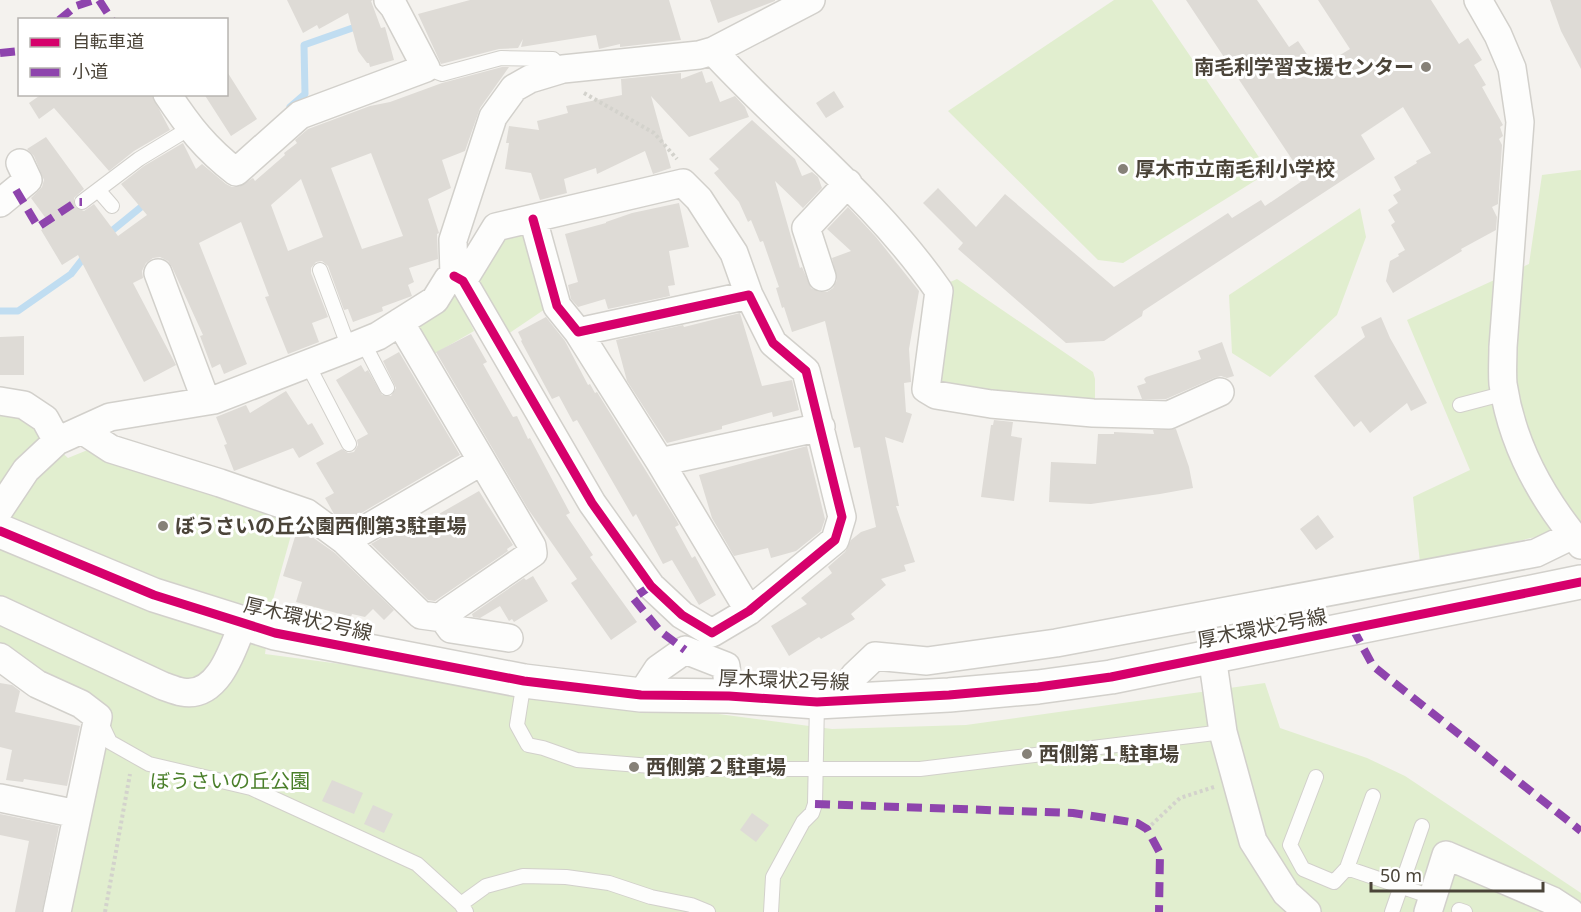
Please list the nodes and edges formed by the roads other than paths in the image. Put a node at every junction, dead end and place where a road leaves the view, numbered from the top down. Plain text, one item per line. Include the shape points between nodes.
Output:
1 (388, 0) edge
2 (811, 0) edge
3 (1478, 0) edge
4 (713, 51) junction
5 (426, 68) junction
6 (559, 70) junction
7 (167, 96) edge
8 (190, 128) junction
9 (20, 163) dead end
10 (848, 183) junction
11 (99, 191) junction
12 (82, 202) dead end
13 (0, 203) edge
14 (112, 206) dead end
15 (533, 219) junction
16 (320, 270) dead end
17 (822, 277) dead end
18 (459, 279) junction
19 (169, 283) dead end
20 (749, 295) junction
21 (400, 322) junction
22 (578, 333) junction
23 (356, 345) junction
24 (308, 365) junction
25 (387, 388) dead end
26 (1220, 392) dead end
27 (1506, 393) junction
28 (0, 401) edge
29 (206, 401) junction
30 (1460, 405) dead end
31 (821, 427) junction
32 (82, 430) junction
33 (57, 441) junction
34 (349, 444) dead end
35 (482, 461) junction
36 (660, 462) junction
37 (0, 509) edge
38 (0, 531) edge
39 (1577, 540) edge
40 (345, 541) junction
41 (1581, 582) edge
42 (0, 610) edge
43 (749, 611) junction
44 (443, 618) junction
45 (243, 623) junction
46 (508, 638) dead end
47 (1212, 656) junction
48 (0, 657) edge
49 (524, 681) junction
50 (641, 695) junction
51 (729, 696) junction
52 (832, 701) junction
53 (98, 717) junction
54 (1223, 732) junction
55 (816, 771) junction
56 (1316, 777) dead end
57 (1373, 796) dead end
58 (0, 798) edge
59 (77, 814) junction
60 (1422, 826) dead end
61 (1347, 868) junction
62 (1401, 886) junction
63 (1430, 904) edge
64 (464, 908) edge
65 (57, 912) edge
66 (708, 912) edge
67 (771, 912) edge
68 (1308, 912) edge
69 (1392, 912) edge
70 (1570, 912) edge

1 - 5 street
2 - 4 street
3 - 27 street via 1512,68 1520,122 1503,347
4 - 6 street
4 - 10 street
5 - 6 lane via 442,74 501,58 553,59
5 - 8 street via 300,115 236,172
6 - 18 street via 514,88 493,117 453,240
7 - 8 street
8 - 11 lane via 139,159
9 - 13 street via 28,180
10 - 17 street via 806,228
10 - 26 street via 922,265 939,291 926,389 936,395 1081,412 1169,415
11 - 12 lane
11 - 14 lane
15 - 18 street via 496,227
15 - 20 street via 683,183 699,199 734,253
15 - 22 street via 557,306
16 - 23 lane
18 - 21 street via 448,279 435,300
18 - 43 street via 592,503 651,586 682,615 712,633
19 - 29 street
20 - 22 street
20 - 31 street via 773,343 806,371
21 - 23 street
21 - 35 street
22 - 36 street
23 - 24 street
23 - 25 lane
24 - 29 street
24 - 34 lane
27 - 30 lane
27 - 39 street via 1523,455
28 - 33 street via 24,405 45,419
29 - 32 street via 110,417
31 - 36 street
31 - 43 street via 842,517 835,540
32 - 33 street
32 - 40 street via 111,449 307,513
33 - 37 street via 27,470
35 - 40 street
35 - 44 street via 532,553
36 - 43 street
38 - 45 street, 厚木環状2号線 via 154,595
39 - 52 street via 1536,553 1056,643 927,661 874,656
40 - 44 street via 421,615
41 - 47 street, 厚木環状2号線
42 - 45 street via 184,693 203,690 224,670
44 - 46 street via 451,628
45 - 49 street, 厚木環状2号線 via 285,636
47 - 52 street, 厚木環状2号線 via 1038,687
47 - 54 street
48 - 53 street via 36,684 81,704
49 - 50 street, 厚木環状2号線
49 - 55 lane via 517,726 528,745 577,760 688,769
50 - 51 street, 厚木環状2号線
50 - 51 street via 658,669 685,650 726,666
51 - 52 street, 厚木環状2号線
52 - 55 lane
53 - 59 street
53 - 64 lane via 110,742 149,764 251,788 417,864
54 - 55 lane via 920,770
54 - 68 street via 1253,841 1286,893
55 - 67 lane via 815,804 773,877
56 - 61 lane via 1290,845 1303,869 1334,882
57 - 61 lane
58 - 59 street
59 - 65 street
60 - 62 lane
61 - 62 lane
62 - 63 lane
62 - 69 lane
63 - 70 street via 1446,855
64 - 66 lane via 486,886 524,876 609,883

